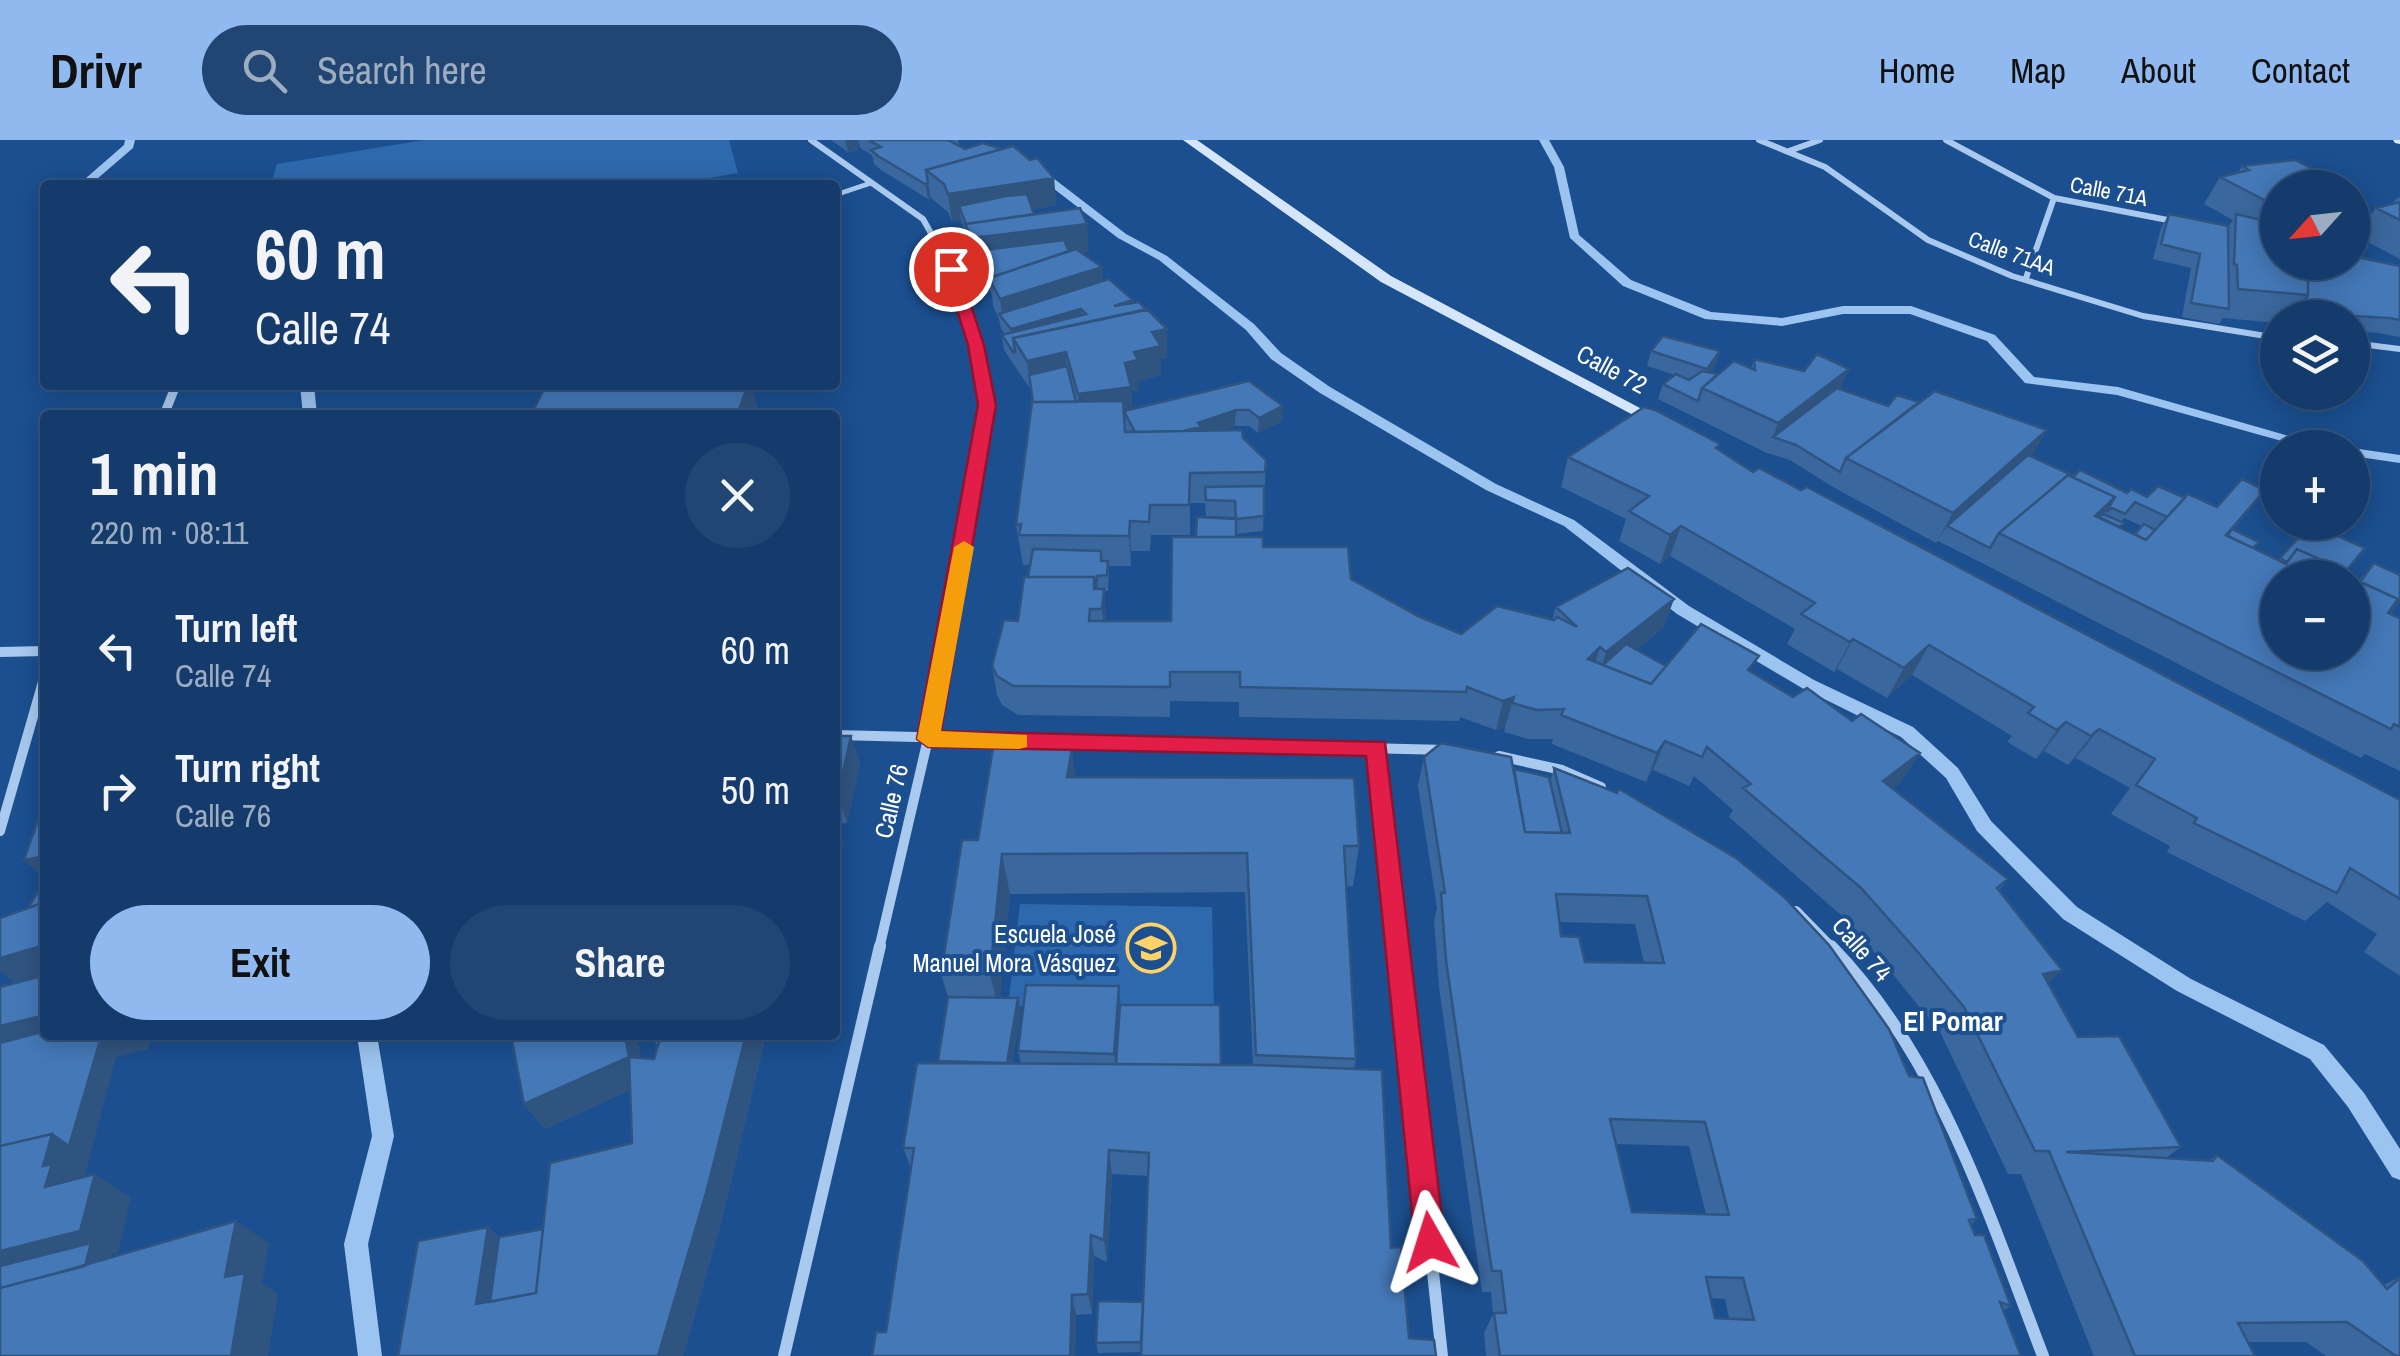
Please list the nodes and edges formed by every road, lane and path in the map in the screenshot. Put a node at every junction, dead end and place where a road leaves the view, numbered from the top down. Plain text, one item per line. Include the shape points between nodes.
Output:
1 (811, 140) edge
2 (1189, 140) edge
3 (1760, 140) edge
4 (1820, 140) edge
5 (1946, 140) edge
6 (1788, 151) junction
7 (871, 183) junction
8 (840, 193) edge
9 (2054, 198) junction
10 (2184, 224) edge
11 (2026, 278) junction
12 (2260, 336) edge
13 (2370, 345) edge
14 (2400, 348) edge
15 (1677, 432) edge
16 (40, 651) edge
17 (0, 652) edge
18 (40, 692) edge
19 (840, 735) edge
20 (928, 739) junction
21 (1377, 748) junction
22 (1454, 750) edge
23 (1486, 754) edge
24 (1616, 794) edge
25 (0, 830) edge
26 (1785, 902) edge
27 (784, 1356) edge
28 (1442, 1356) edge
29 (2043, 1356) edge

1 - 7 street, Calle 76
2 - 15 street, Calle 72 via 1386,278
3 - 6 street, Calle 71AA
4 - 6 street
5 - 9 street, Calle 71A
6 - 11 street, Calle 71AA via 1807,157 1887,218
7 - 8 lane
7 - 20 street, Calle 76 via 924,219 951,269 987,405
9 - 10 street, Calle 71A
9 - 11 street
11 - 12 street, Calle 71AA via 2134,316
13 - 14 street
16 - 17 street
18 - 25 street
19 - 20 street
20 - 21 street
20 - 27 street, Calle 76
21 - 22 street
21 - 28 street
23 - 24 street via 1562,770
26 - 29 street, Calle 74 via 1860,977 1923,1071

